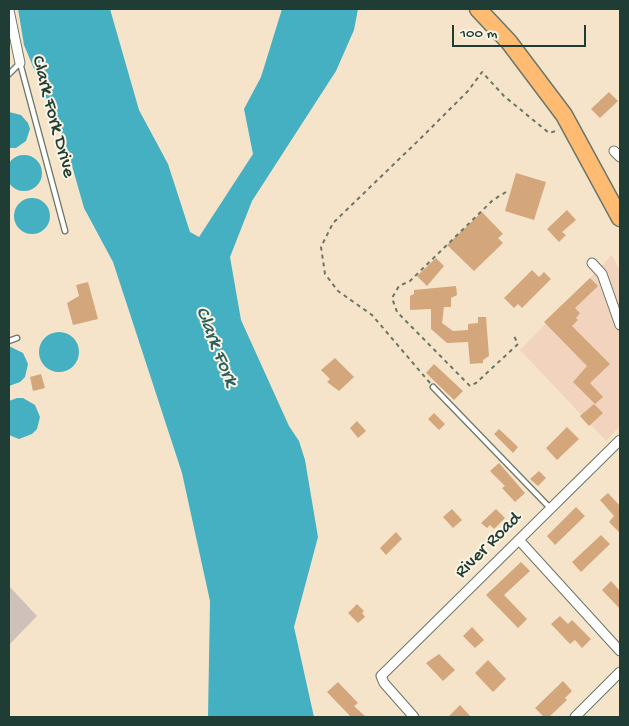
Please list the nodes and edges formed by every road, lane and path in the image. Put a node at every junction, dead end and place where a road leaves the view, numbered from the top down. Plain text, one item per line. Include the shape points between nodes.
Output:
1 (478, 9) edge
2 (9, 10) edge
3 (20, 63) junction
4 (9, 74) edge
5 (571, 126) junction
6 (506, 192) dead end
7 (620, 218) edge
8 (65, 231) dead end
9 (592, 263) dead end
10 (620, 325) edge
11 (513, 334) dead end
12 (17, 338) dead end
13 (9, 341) edge
14 (433, 387) joint
15 (620, 440) edge
16 (550, 508) junction
17 (519, 540) junction
18 (620, 651) edge
19 (620, 672) edge
20 (414, 717) edge
21 (575, 717) edge

1 - 5 highway via 509,42
2 - 3 street, Clark Fork Drive
3 - 4 lane
3 - 8 lane, Clark Fork Drive
5 - 7 highway
5 - 14 path via 549,133 504,96 482,72 468,91 333,223 321,247 325,274 338,292 372,315
6 - 11 path via 493,200 410,281 399,286 392,298 398,312 470,386 518,344
9 - 10 street via 602,274
12 - 13 lane
14 - 16 lane
15 - 16 street, River Road
16 - 17 street, River Road
17 - 18 street
17 - 20 street, River Road via 381,676
19 - 21 street

